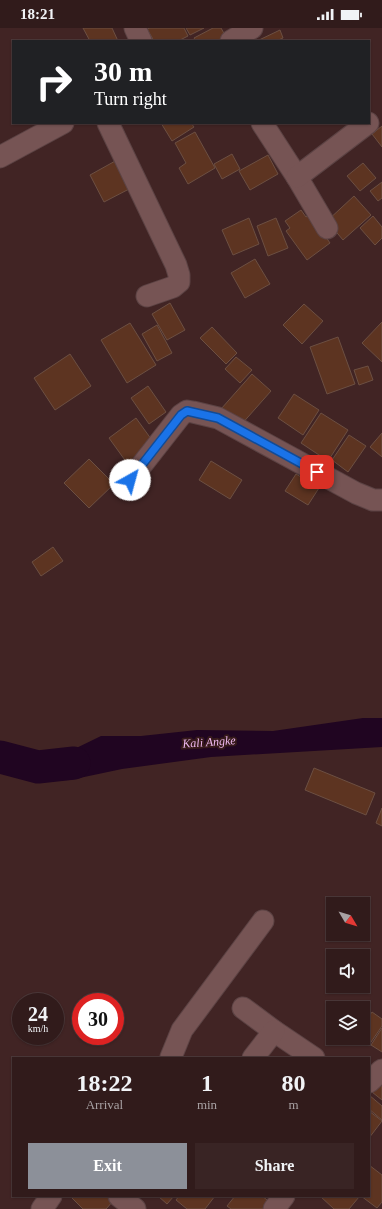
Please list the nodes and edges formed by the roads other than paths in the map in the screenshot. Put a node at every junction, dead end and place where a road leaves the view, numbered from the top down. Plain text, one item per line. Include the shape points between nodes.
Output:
1 (135, 28) edge
2 (224, 28) edge
3 (252, 28) edge
4 (141, 40) edge
5 (230, 40) edge
6 (232, 40) edge
7 (382, 113) edge
8 (370, 122) edge
9 (61, 124) edge
10 (108, 124) edge
11 (263, 124) edge
12 (368, 124) edge
13 (0, 157) edge
14 (297, 177) junction
15 (327, 228) dead end
16 (147, 296) dead end
17 (130, 480) dead end
18 (382, 500) edge
19 (263, 921) dead end
20 (243, 1008) dead end
21 (274, 1031) junction
22 (171, 1057) edge
23 (254, 1057) edge
24 (313, 1057) edge
25 (382, 1070) edge
26 (370, 1081) edge
27 (50, 1197) edge
28 (120, 1197) edge
29 (283, 1197) edge
30 (42, 1209) edge
31 (135, 1209) edge
32 (274, 1209) edge

1 - 4 street
2 - 5 street
3 - 6 street
7 - 8 street
9 - 13 street
10 - 16 street via 179,275 179,282 173,287
11 - 14 street
12 - 14 street
14 - 15 street
17 - 18 street via 181,415 187,411 218,418 356,493 373,500
19 - 22 street via 182,1030
20 - 21 street
21 - 23 street
21 - 24 street
25 - 26 street
27 - 30 street
28 - 31 street
29 - 32 street

